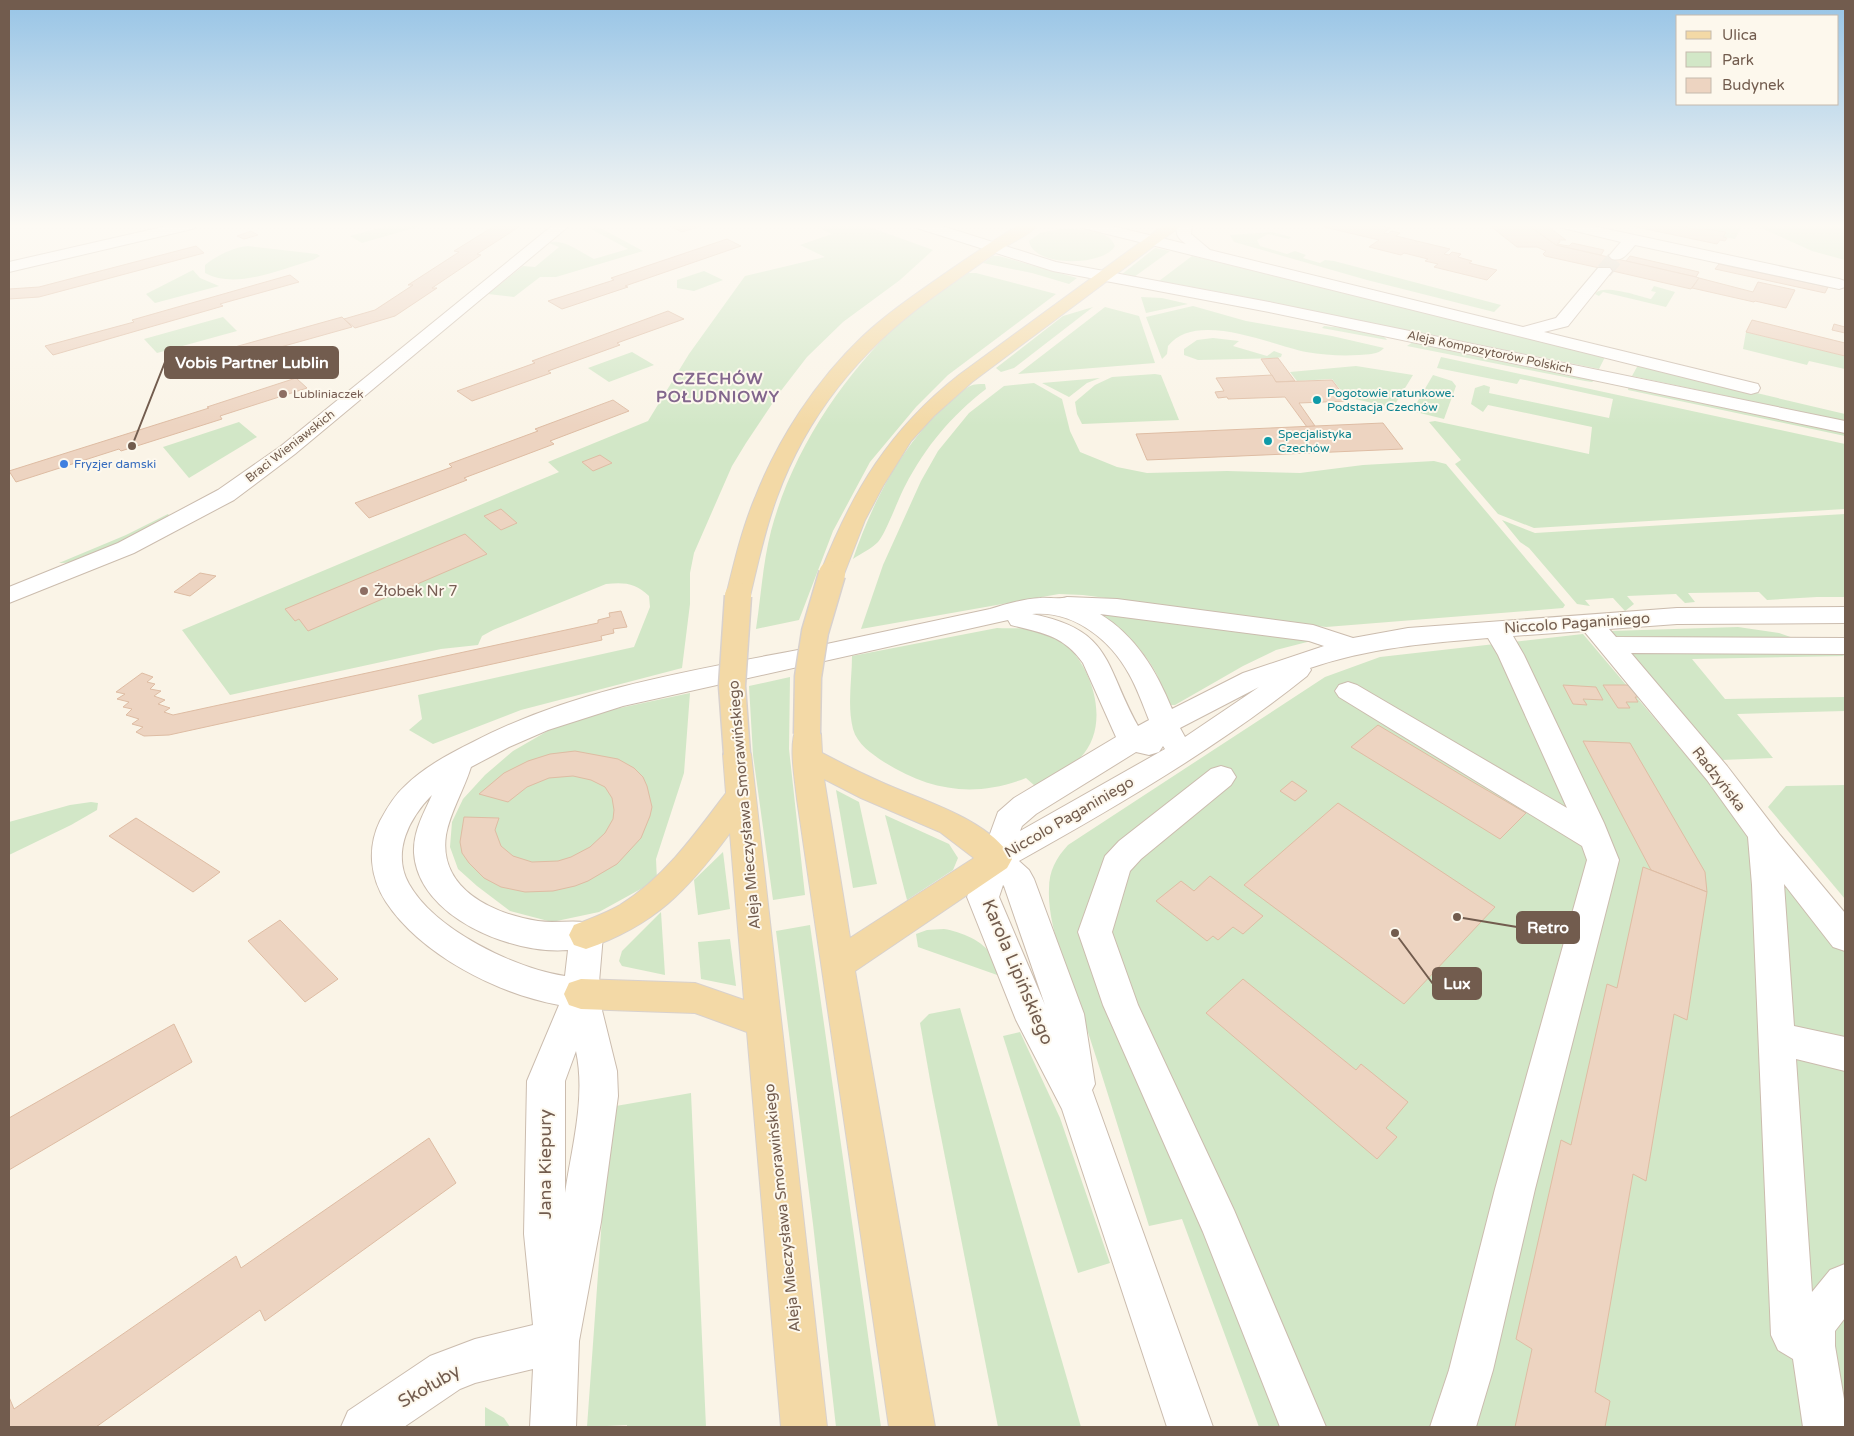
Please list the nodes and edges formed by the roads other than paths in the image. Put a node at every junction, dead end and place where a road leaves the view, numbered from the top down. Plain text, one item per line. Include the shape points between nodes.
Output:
1 (482, 292) edge
2 (928, 292) edge
3 (1082, 292) edge
4 (1088, 292) edge
5 (1192, 292) edge
6 (1357, 292) edge
7 (1587, 292) tunnel mouth
8 (1078, 295) junction
9 (1562, 322) junction
10 (1520, 332) junction
11 (1586, 348) junction
12 (1763, 391) dead end
13 (1845, 427) edge
14 (9, 596) edge
15 (1056, 606) junction
16 (1845, 615) edge
17 (996, 616) junction
18 (1590, 622) junction
19 (1496, 629) junction
20 (1609, 645) junction
21 (1351, 646) junction
22 (1845, 646) edge
23 (1313, 658) junction
24 (1348, 691) dead end
25 (1164, 725) junction
26 (1132, 741) junction
27 (807, 746) junction
28 (1182, 752) junction
29 (458, 763) junction
30 (1222, 777) dead end
31 (740, 796) junction
32 (1763, 836) junction
33 (1595, 839) junction
34 (996, 859) junction
35 (586, 935) junction
36 (1845, 937) edge
37 (837, 965) junction
38 (581, 994) junction
39 (763, 1022) junction
40 (1777, 1038) junction
41 (1845, 1054) edge
42 (1845, 1285) edge
43 (1813, 1335) junction
44 (557, 1341) junction
45 (364, 1427) edge
46 (553, 1427) edge
47 (804, 1427) edge
48 (912, 1427) edge
49 (1190, 1427) edge
50 (1303, 1427) edge
51 (1453, 1427) edge
52 (1826, 1427) edge

1 - 14 street, Braci Wieniawskich via 288,450 226,495 126,548
2 - 31 main road, Aleja Mieczysława Smorawińskiego, bridge via 881,329 825,391 767,496 738,596 732,686
3 - 8 main road
4 - 8 street
5 - 13 street, Aleja Kompozytorów Polskich
6 - 10 street, Aleja Kompozytorów Polskich
7 - 9 street
8 - 27 main road, bridge via 949,391 905,436 863,500 832,574 815,632 808,677
9 - 10 street
9 - 11 street via 1568,334
10 - 11 street, Aleja Kompozytorów Polskich
11 - 12 street, Aleja Kompozytorów Polskich
15 - 17 street via 1013,609
15 - 21 street via 1117,607 1313,633
15 - 25 street via 1077,613 1113,636 1139,667
16 - 18 street, Niccolo Paganiniego via 1677,616
17 - 26 street via 1049,623 1070,632 1084,644 1099,666 1121,723
17 - 29 street via 586,706 512,733
18 - 19 street, Niccolo Paganiniego
18 - 20 street, Radzyńska
19 - 21 street, Niccolo Paganiniego via 1408,636
19 - 33 street
20 - 22 street
20 - 32 street, Radzyńska via 1716,773
21 - 23 street, Niccolo Paganiniego
23 - 25 street, Niccolo Paganiniego via 1252,679
23 - 28 street, Niccolo Paganiniego
24 - 33 street
25 - 26 street, Niccolo Paganiniego
25 - 28 street
26 - 28 street
26 - 34 street, Niccolo Paganiniego via 1025,806 1009,820
27 - 34 main road via 871,790 951,824
27 - 37 main road via 816,833
28 - 34 street, Niccolo Paganiniego
29 - 35 street via 432,825 429,854 435,876 449,896 470,911 526,932 556,937
29 - 38 street via 431,779 410,798 396,818 387,839 387,859 389,876 397,893 412,912 459,949 504,972 544,987
30 - 50 street via 1130,850 1116,865 1095,932 1121,1005 1220,1224
31 - 35 main road via 683,870 638,910
31 - 39 main road, Aleja Mieczysława Smorawińskiego
32 - 36 street, Radzyńska
32 - 40 street
33 - 51 street via 1603,860 1519,1173 1471,1370
34 - 37 main road
34 - 49 street, Karola Lipińskiego via 984,897 1034,1020 1079,1103
35 - 38 street, Jana Kiepury
37 - 48 main road
38 - 39 main road via 695,998
38 - 44 street, Jana Kiepury via 599,1070 599,1096 581,1222
38 - 44 street, Jana Kiepury via 546,1081 544,1234
39 - 47 main road, Aleja Mieczysława Smorawińskiego
40 - 41 street
40 - 43 street via 1793,1336
42 - 43 street
43 - 52 street
44 - 45 street, Skołuby via 475,1361 446,1372
44 - 46 street, Jana Kiepury

